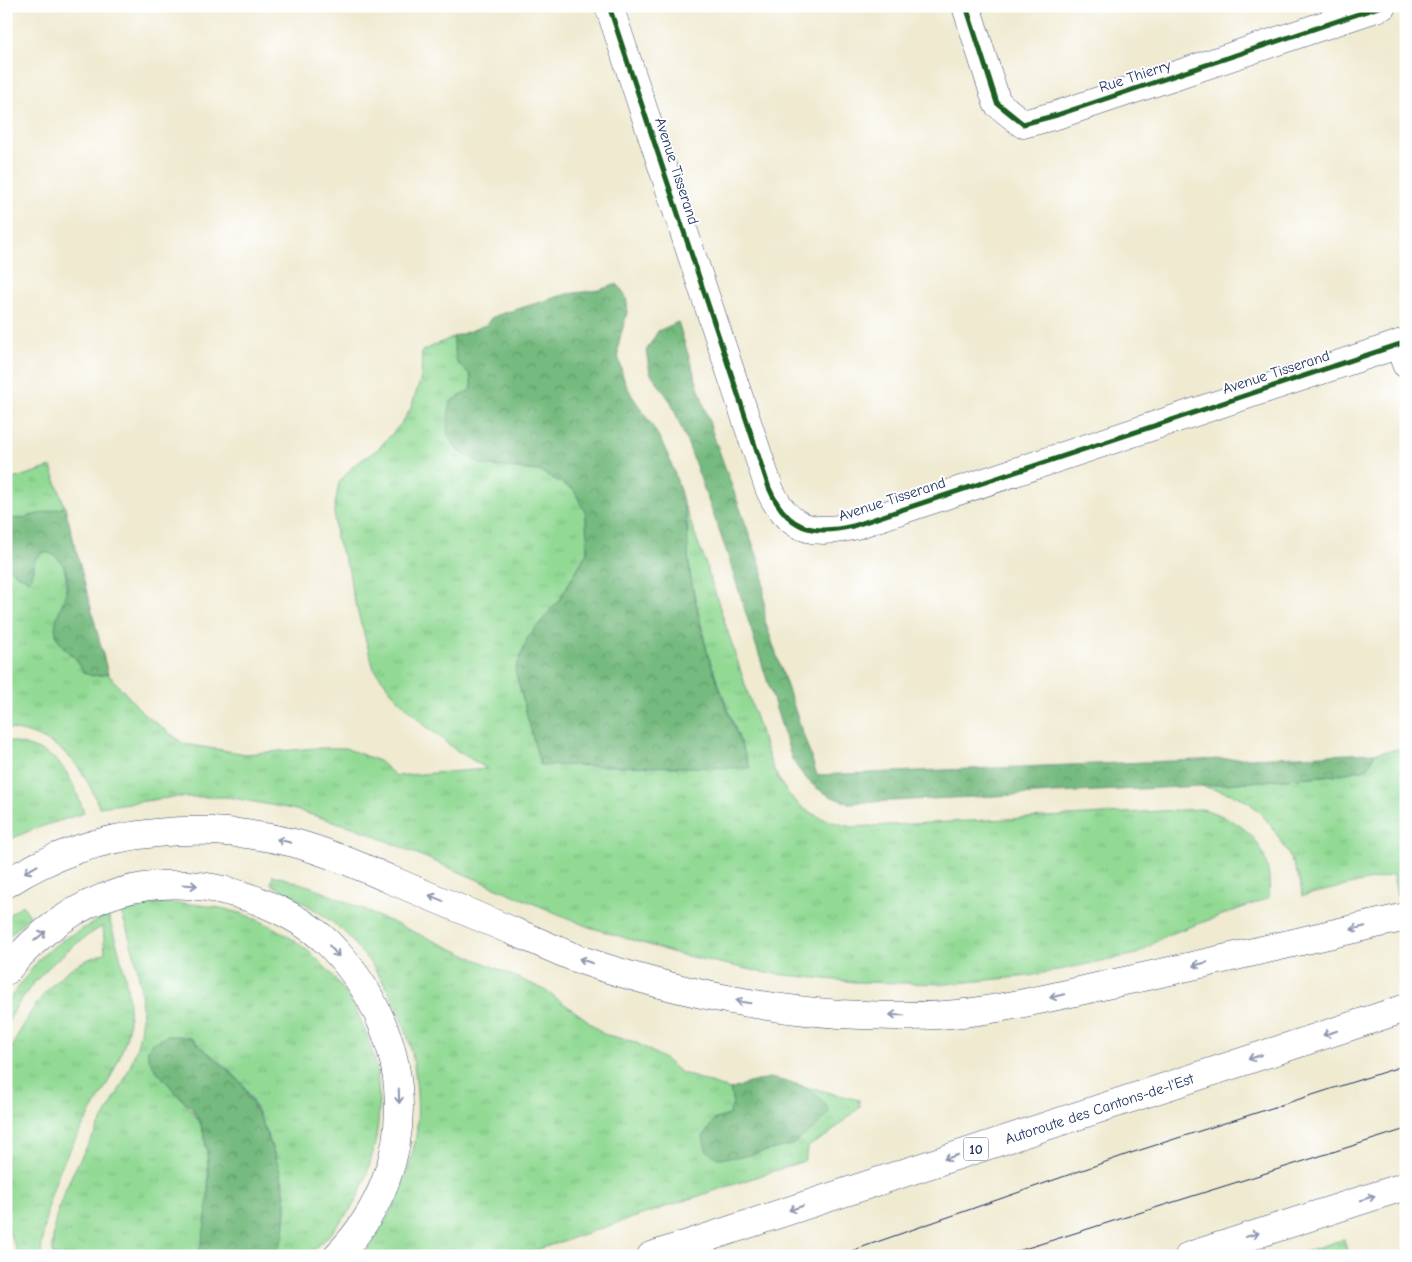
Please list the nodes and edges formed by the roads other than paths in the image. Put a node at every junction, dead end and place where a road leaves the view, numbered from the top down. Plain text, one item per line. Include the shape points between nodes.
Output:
1 (610, 6) edge
2 (966, 6) edge
3 (1382, 6) edge
4 (1404, 350) edge
5 (6, 884) edge
6 (1406, 917) edge
7 (6, 971) edge
8 (1406, 1008) edge
9 (1406, 1186) edge
10 (337, 1256) edge
11 (652, 1256) edge
12 (1189, 1256) edge

1 - 4 main road, Avenue Tisserand via 768,488 780,511 806,528 831,531 853,526
2 - 3 main road, Rue Thierry via 997,103 1023,124
6 -> 5 main road via 999,1008 946,1015 877,1015 773,1007 646,981 554,949 338,858 294,843 248,834 184,831 116,838 58,856
7 -> 10 main road via 38,937 70,913 104,897 155,886 186,884 229,891 273,907 310,928 327,942 355,976 382,1023 395,1059 400,1106 395,1148 380,1194 356,1234
8 -> 11 main road, Autoroute des Cantons-de-l'Est / 10
12 -> 9 main road

